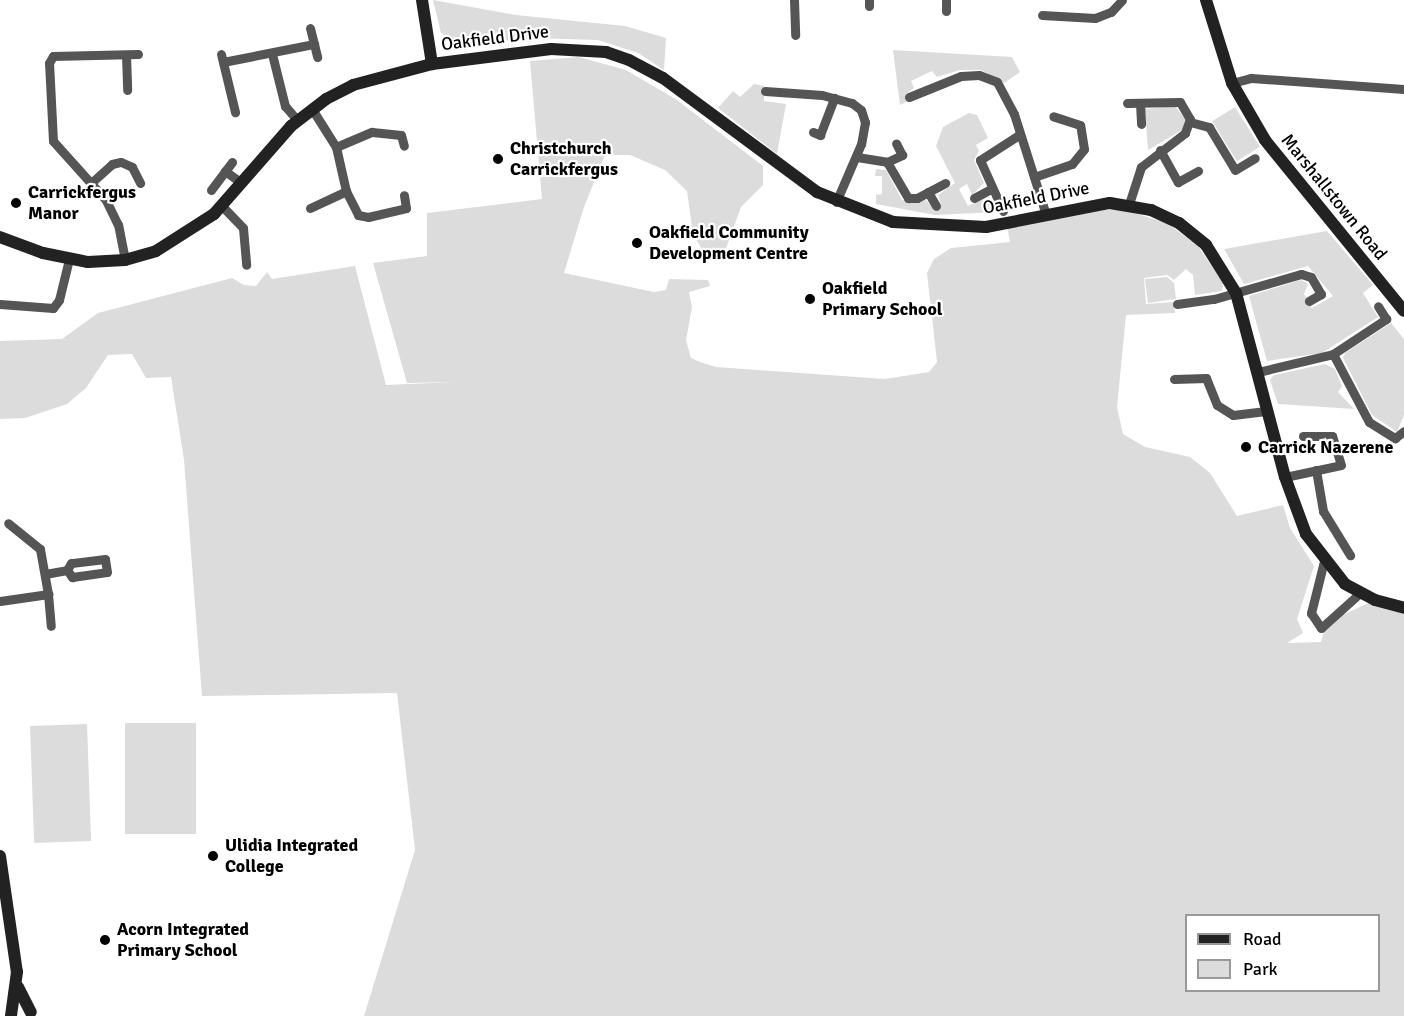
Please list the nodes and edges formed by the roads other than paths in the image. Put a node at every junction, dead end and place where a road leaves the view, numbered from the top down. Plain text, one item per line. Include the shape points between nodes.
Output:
1 (422, 0) edge
2 (794, 0) edge
3 (946, 0) edge
4 (1122, 0) edge
5 (1206, 0) edge
6 (946, 11) dead end
7 (1041, 15) dead end
8 (310, 28) dead end
9 (795, 35) dead end
10 (314, 44) junction
11 (138, 54) dead end
12 (272, 54) junction
13 (126, 55) junction
14 (317, 57) dead end
15 (432, 64) junction
16 (1232, 83) junction
17 (1404, 89) edge
18 (127, 90) dead end
19 (765, 91) dead end
20 (909, 97) dead end
21 (834, 98) junction
22 (1127, 103) dead end
23 (1140, 103) junction
24 (312, 108) junction
25 (235, 112) dead end
26 (1053, 116) dead end
27 (297, 120) junction
28 (399, 123) dead end
29 (1190, 123) junction
30 (1141, 124) dead end
31 (401, 135) junction
32 (821, 135) dead end
33 (1019, 135) junction
34 (896, 143) dead end
35 (404, 146) dead end
36 (336, 147) junction
37 (1160, 150) junction
38 (857, 157) junction
39 (1255, 158) dead end
40 (232, 162) dead end
41 (887, 162) junction
42 (225, 171) junction
43 (1198, 171) dead end
44 (1034, 177) junction
45 (240, 182) junction
46 (91, 183) junction
47 (141, 183) dead end
48 (945, 183) dead end
49 (991, 189) junction
50 (211, 190) dead end
51 (346, 191) junction
52 (928, 192) junction
53 (404, 195) dead end
54 (974, 198) dead end
55 (836, 202) junction
56 (1129, 205) junction
57 (222, 206) junction
58 (936, 206) dead end
59 (310, 208) dead end
60 (1002, 211) dead end
61 (1046, 215) junction
62 (0, 237) edge
63 (69, 259) junction
64 (125, 260) junction
65 (246, 265) dead end
66 (1236, 293) junction
67 (1309, 301) dead end
68 (0, 304) edge
69 (1177, 304) dead end
70 (1378, 306) dead end
71 (1404, 311) edge
72 (1333, 354) junction
73 (1258, 372) junction
74 (1174, 379) dead end
75 (1268, 411) junction
76 (1404, 431) edge
77 (1303, 436) dead end
78 (1316, 470) junction
79 (1285, 477) junction
80 (8, 523) dead end
81 (1350, 555) dead end
82 (1324, 561) junction
83 (67, 570) dead end
84 (45, 574) junction
85 (1360, 593) junction
86 (48, 594) junction
87 (0, 602) edge
88 (1404, 608) edge
89 (51, 626) dead end
90 (0, 856) edge
91 (18, 987) junction
92 (34, 1015) edge
93 (11, 1016) edge

1 - 15 street, Oakfield Drive
2 - 9 street
3 - 6 street
4 - 7 street via 1111,12 1095,18
5 - 16 street, Marshallstown Road
8 - 10 street
10 - 12 street
10 - 14 street
11 - 13 street
12 - 25 street via 222,58
12 - 27 street via 285,106
13 - 18 street
13 - 46 street via 53,56 49,63 53,141 58,151
15 - 24 street via 353,85
15 - 55 street, Oakfield Drive via 551,49 606,52 663,78 789,173
16 - 17 street via 1251,78
16 - 71 street, Marshallstown Road via 1294,181
19 - 21 street
20 - 33 street via 961,75 991,79 1005,94
21 - 32 street
21 - 38 street via 856,105 863,116 864,131
22 - 23 street
23 - 29 street via 1179,102 1187,109
23 - 30 street
24 - 27 street
24 - 36 street
26 - 44 street via 1078,123 1085,140 1079,158
27 - 45 street
28 - 31 street
29 - 37 street via 1185,133
29 - 39 street via 1209,127 1235,170
31 - 35 street
31 - 36 street via 372,132
33 - 44 street
33 - 49 street via 980,159
34 - 41 street via 902,155
36 - 51 street
37 - 43 street via 1178,182
37 - 56 street via 1141,167
38 - 41 street
38 - 55 street
40 - 42 street
41 - 52 street via 905,196 916,198
42 - 45 street
42 - 50 street
44 - 61 street
45 - 57 street
46 - 47 street via 112,164 120,162 132,167
46 - 64 street via 113,214
48 - 52 street
49 - 54 street
49 - 60 street
51 - 53 street via 355,212 363,217 406,208
51 - 59 street
52 - 58 street
55 - 61 street, Oakfield Drive via 893,222 947,228 986,227
56 - 61 street, Oakfield Drive via 1097,204
56 - 66 street, Oakfield Drive via 1160,213 1191,231 1216,258
57 - 64 street via 168,246
57 - 65 street via 243,228
62 - 63 street
63 - 64 street
63 - 68 street via 59,300 52,309
66 - 67 street via 1304,274 1310,276 1321,294
66 - 69 street
66 - 73 street, Oakfield Drive
70 - 72 street via 1386,319
72 - 73 street
72 - 76 street via 1369,422 1395,438
73 - 75 street, Oakfield Drive
74 - 75 street via 1206,378 1217,405 1233,415
75 - 79 street, Oakfield Drive
77 - 78 street via 1330,435 1339,453 1341,465
78 - 79 street
78 - 81 street via 1328,523
79 - 82 street, Oakfield Drive via 1302,526
80 - 84 street via 40,549
82 - 85 street, Oakfield Drive
82 - 85 street via 1311,613 1321,628
83 - 84 street
84 - 86 street
85 - 88 street, Oakfield Drive
86 - 87 street
86 - 89 street
90 - 91 street
91 - 92 street
91 - 93 street
92 - 93 street via 20,1011

